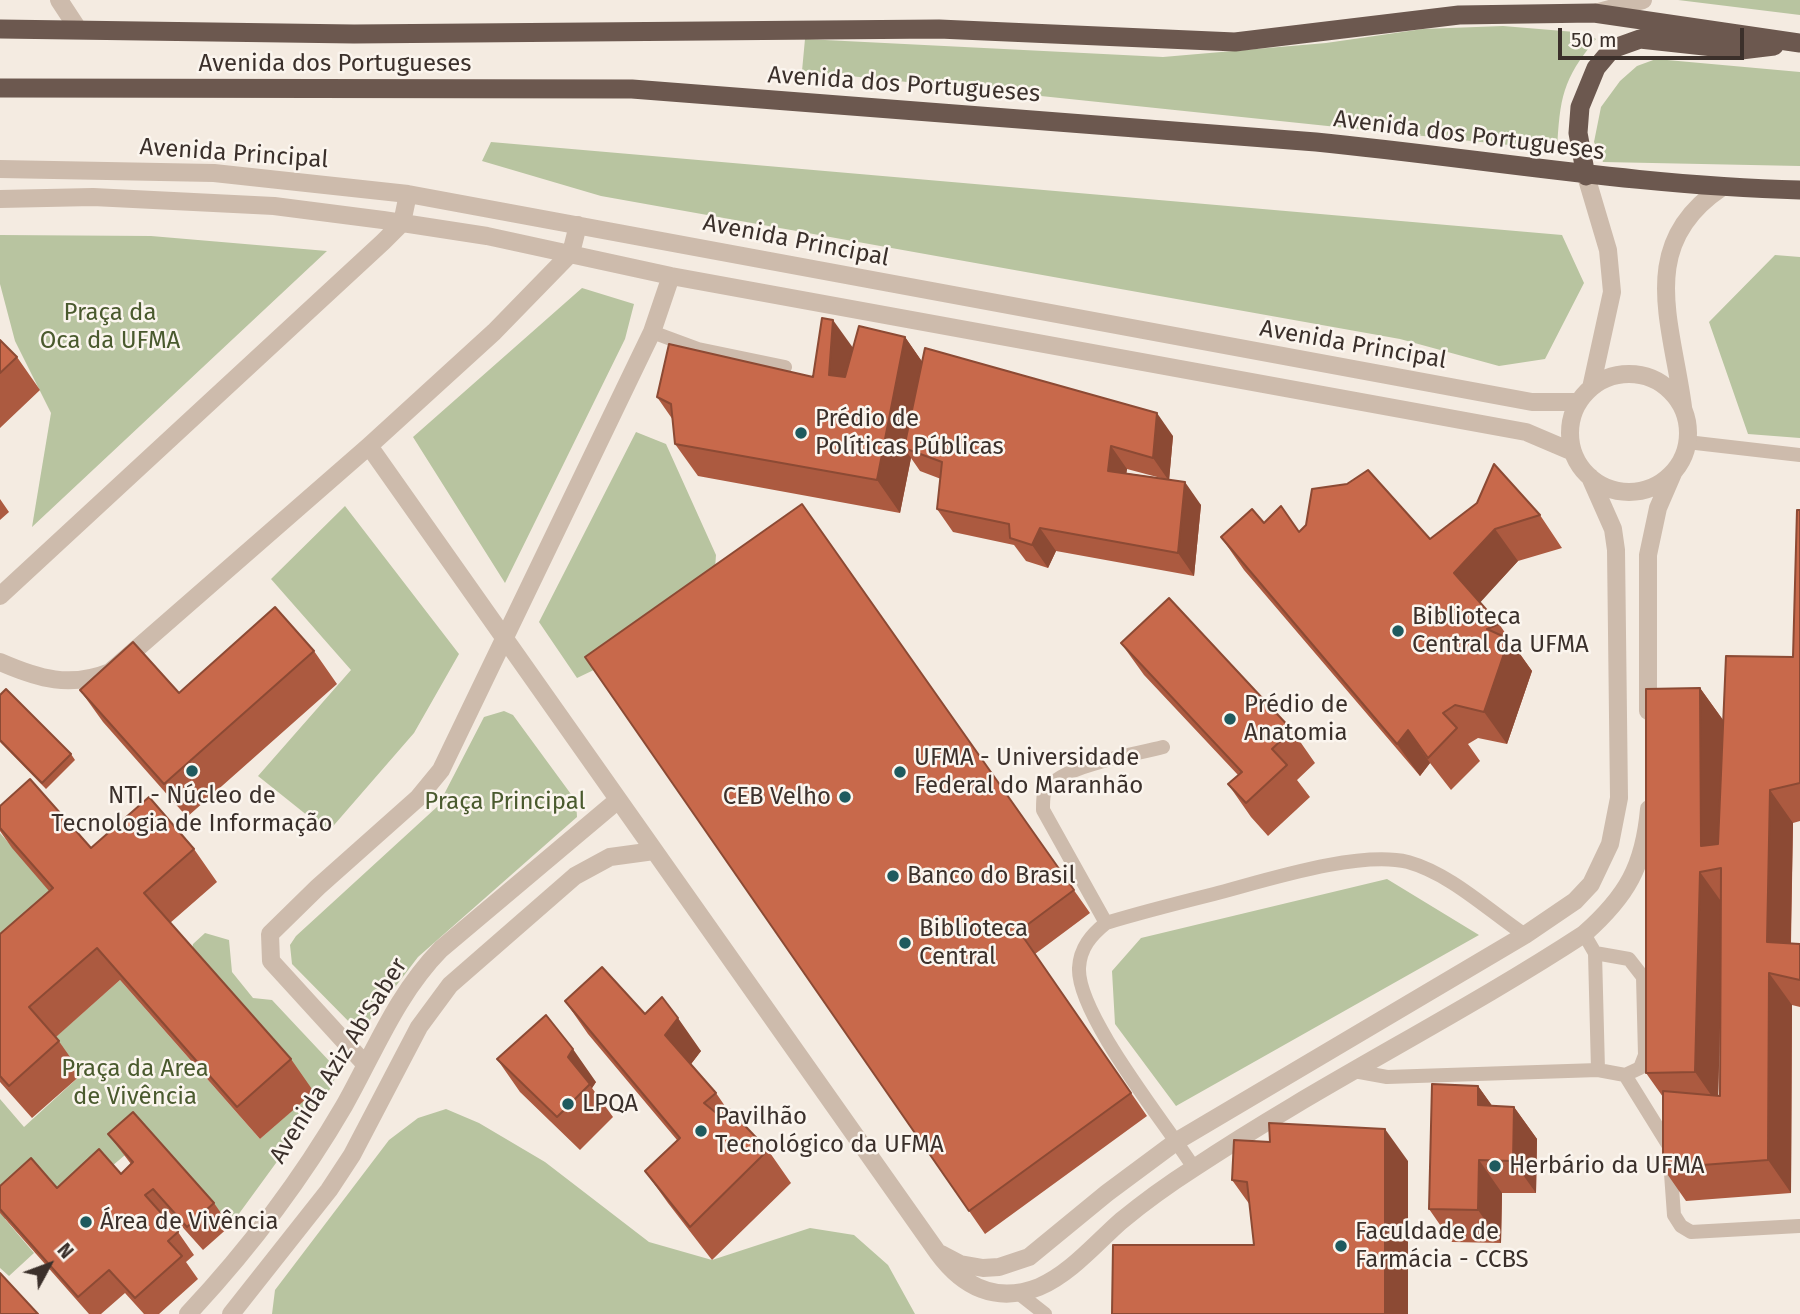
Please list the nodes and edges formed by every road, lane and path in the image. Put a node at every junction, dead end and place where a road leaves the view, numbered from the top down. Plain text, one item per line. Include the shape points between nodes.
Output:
1 (58, 0) edge
2 (1643, 0) edge
3 (1594, 13) junction
4 (0, 29) edge
5 (29, 29) junction
6 (78, 29) junction
7 (0, 38) edge
8 (1798, 43) edge
9 (0, 88) edge
10 (0, 169) edge
11 (1586, 176) junction
12 (1721, 188) junction
13 (1800, 190) edge
14 (408, 194) junction
15 (0, 199) edge
16 (402, 223) junction
17 (578, 225) junction
18 (571, 253) junction
19 (671, 276) junction
20 (652, 332) junction
21 (785, 367) edge
22 (1591, 388) junction
23 (1578, 402) junction
24 (1684, 410) junction
25 (1687, 442) junction
26 (369, 446) junction
27 (1573, 452) junction
28 (1800, 455) edge
29 (1674, 471) junction
30 (1590, 477) junction
31 (0, 596) edge
32 (503, 638) junction
33 (0, 662) edge
34 (1648, 724) edge
35 (1163, 747) dead end
36 (1649, 793) edge
37 (618, 800) junction
38 (654, 851) junction
39 (1106, 923) junction
40 (1584, 934) junction
41 (1525, 935) junction
42 (1595, 953) junction
43 (395, 1006) junction
44 (419, 1027) junction
45 (365, 1064) junction
46 (1598, 1070) junction
47 (1354, 1071) junction
48 (1625, 1075) junction
49 (1177, 1140) junction
50 (1194, 1168) junction
51 (1799, 1226) edge
52 (938, 1253) junction
53 (1017, 1292) junction
54 (187, 1314) edge
55 (231, 1314) edge
56 (1045, 1314) edge

1 - 6 street
2 - 3 street
3 - 6 highway, Avenida dos Portugueses via 1459,15 1235,42 939,29 354,34
3 - 8 highway, Avenida dos Portugueses
4 - 5 highway, Avenida dos Portugueses
5 - 6 highway, Avenida dos Portugueses
5 - 7 highway
8 - 11 highway via 1741,50 1640,39 1612,49 1596,68 1580,107 1578,133
9 - 11 highway, Avenida dos Portugueses via 632,89 1316,142
10 - 14 street, Avenida Principal via 214,173
11 - 12 highway, Avenida dos Portugueses
11 - 22 street via 1608,250 1612,292
12 - 13 highway, Avenida dos Portugueses
12 - 24 street via 1682,223 1669,253 1668,314
14 - 16 street
14 - 17 street, Avenida Principal
15 - 16 street, Avenida Principal via 93,197 274,206
16 - 18 street, Avenida Principal
16 - 31 street
17 - 18 street
17 - 23 street, Avenida Principal via 1532,402
18 - 19 street, Avenida Principal
18 - 26 street via 494,332
19 - 20 street
19 - 27 street, Avenida Principal via 1526,432
20 - 21 lane via 698,349
20 - 32 street
22 - 23 street
22 - 24 street via 1624,374 1643,376 1660,383
23 - 27 street via 1570,435
24 - 25 street
25 - 28 lane
25 - 29 street
26 - 32 street
26 - 33 street via 110,672 69,682
27 - 30 street
29 - 30 street via 1643,491 1624,492
29 - 34 street via 1658,508 1648,555
30 - 41 street via 1613,529 1616,550 1616,820 1607,854 1591,884 1575,901
32 - 37 street
32 - 45 street via 430,785 270,934 271,961
35 - 39 lane via 1067,772 1044,795 1043,810
36 - 40 street via 1644,848 1637,870 1611,909
37 - 38 street
37 - 43 street, Avenida Aziz Ab'Saber via 441,949
38 - 44 street, Avenida Aziz Ab'Saber via 611,857 575,876 465,969
38 - 52 street
39 - 41 lane via 1266,880 1385,859 1433,874
39 - 49 lane via 1081,954 1083,994 1167,1132
40 - 42 lane
40 - 47 street
41 - 49 street
42 - 46 lane
42 - 48 lane via 1629,958 1643,977 1645,1055 1640,1068
43 - 44 street
43 - 45 street, Avenida Aziz Ab'Saber
44 - 55 street, Avenida Aziz Ab'Saber via 352,1155
45 - 54 street, Avenida Aziz Ab'Saber via 319,1146 218,1282
46 - 47 lane via 1387,1077
46 - 48 lane
47 - 50 street
48 - 51 lane via 1669,1146 1674,1215 1681,1226 1691,1232
49 - 50 lane
49 - 52 street via 1029,1257 983,1268
50 - 53 street via 1125,1218 1060,1274
52 - 53 street via 965,1283
53 - 56 lane

